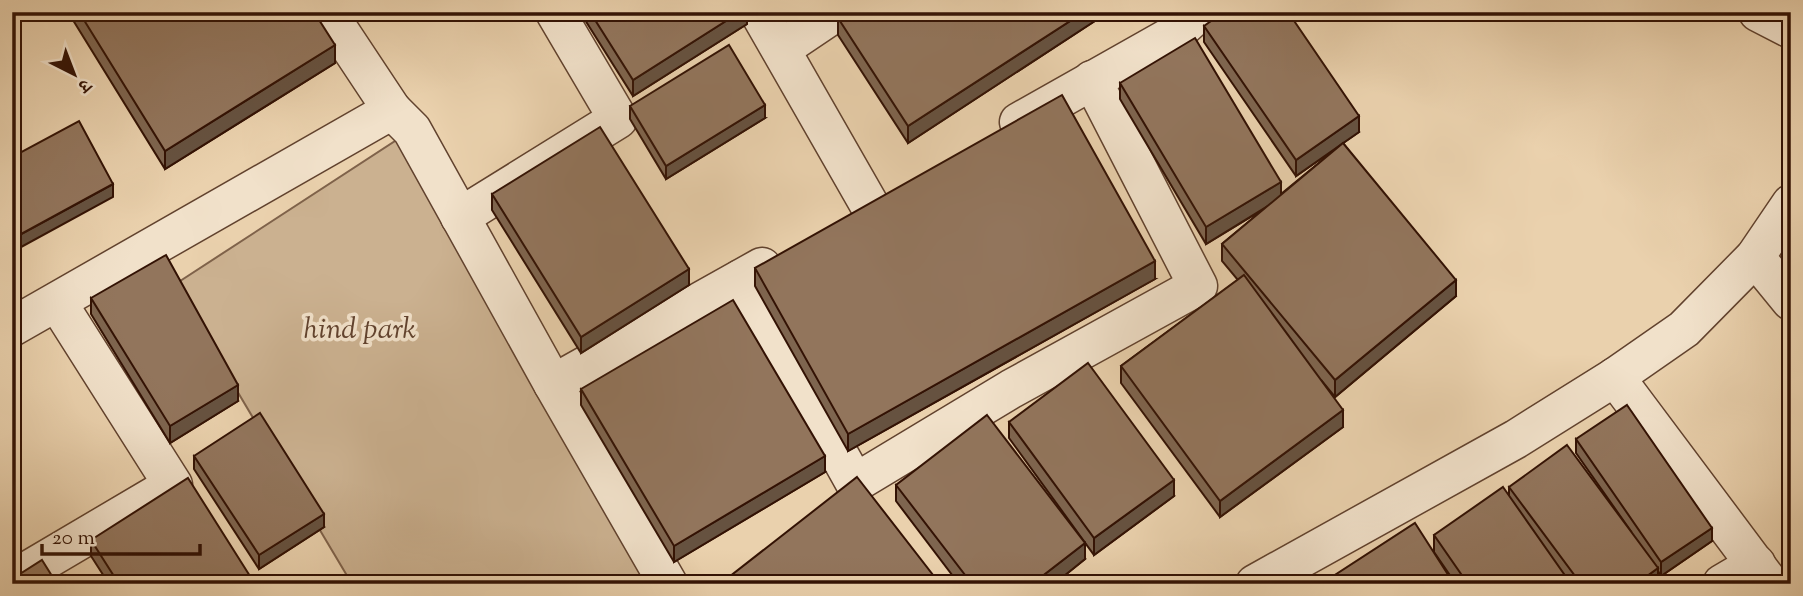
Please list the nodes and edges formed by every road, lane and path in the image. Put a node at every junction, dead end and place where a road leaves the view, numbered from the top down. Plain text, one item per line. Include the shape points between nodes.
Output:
1 (327, 12) edge
2 (555, 12) edge
3 (760, 12) edge
4 (836, 12) edge
5 (1199, 12) edge
6 (1758, 12) edge
7 (1791, 29) edge
8 (780, 49) junction
9 (1092, 80) junction
10 (392, 110) junction
11 (987, 140) edge
12 (1791, 204) edge
13 (460, 217) junction
14 (835, 226) edge
15 (788, 253) edge
16 (1755, 257) junction
17 (741, 279) junction
18 (1791, 301) edge
19 (57, 302) junction
20 (12, 327) edge
21 (1615, 377) junction
22 (553, 384) junction
23 (1763, 574) edge
24 (12, 580) edge
25 (668, 584) edge
26 (1255, 584) edge
27 (1722, 584) edge

1 - 10 street
2 - 13 street via 618,119
3 - 8 street
4 - 8 street
5 - 9 street via 1175,34
6 - 7 street
8 - 14 street via 882,200
9 - 11 street
9 - 17 street via 1198,286 855,483
10 - 13 street via 412,130
10 - 19 street
12 - 16 street
13 - 22 street
15 - 17 street
16 - 18 street
16 - 21 street via 1684,329
17 - 22 street
19 - 20 street
19 - 24 street via 173,485
21 - 23 street
21 - 26 street via 1516,439
22 - 25 street
23 - 27 street

